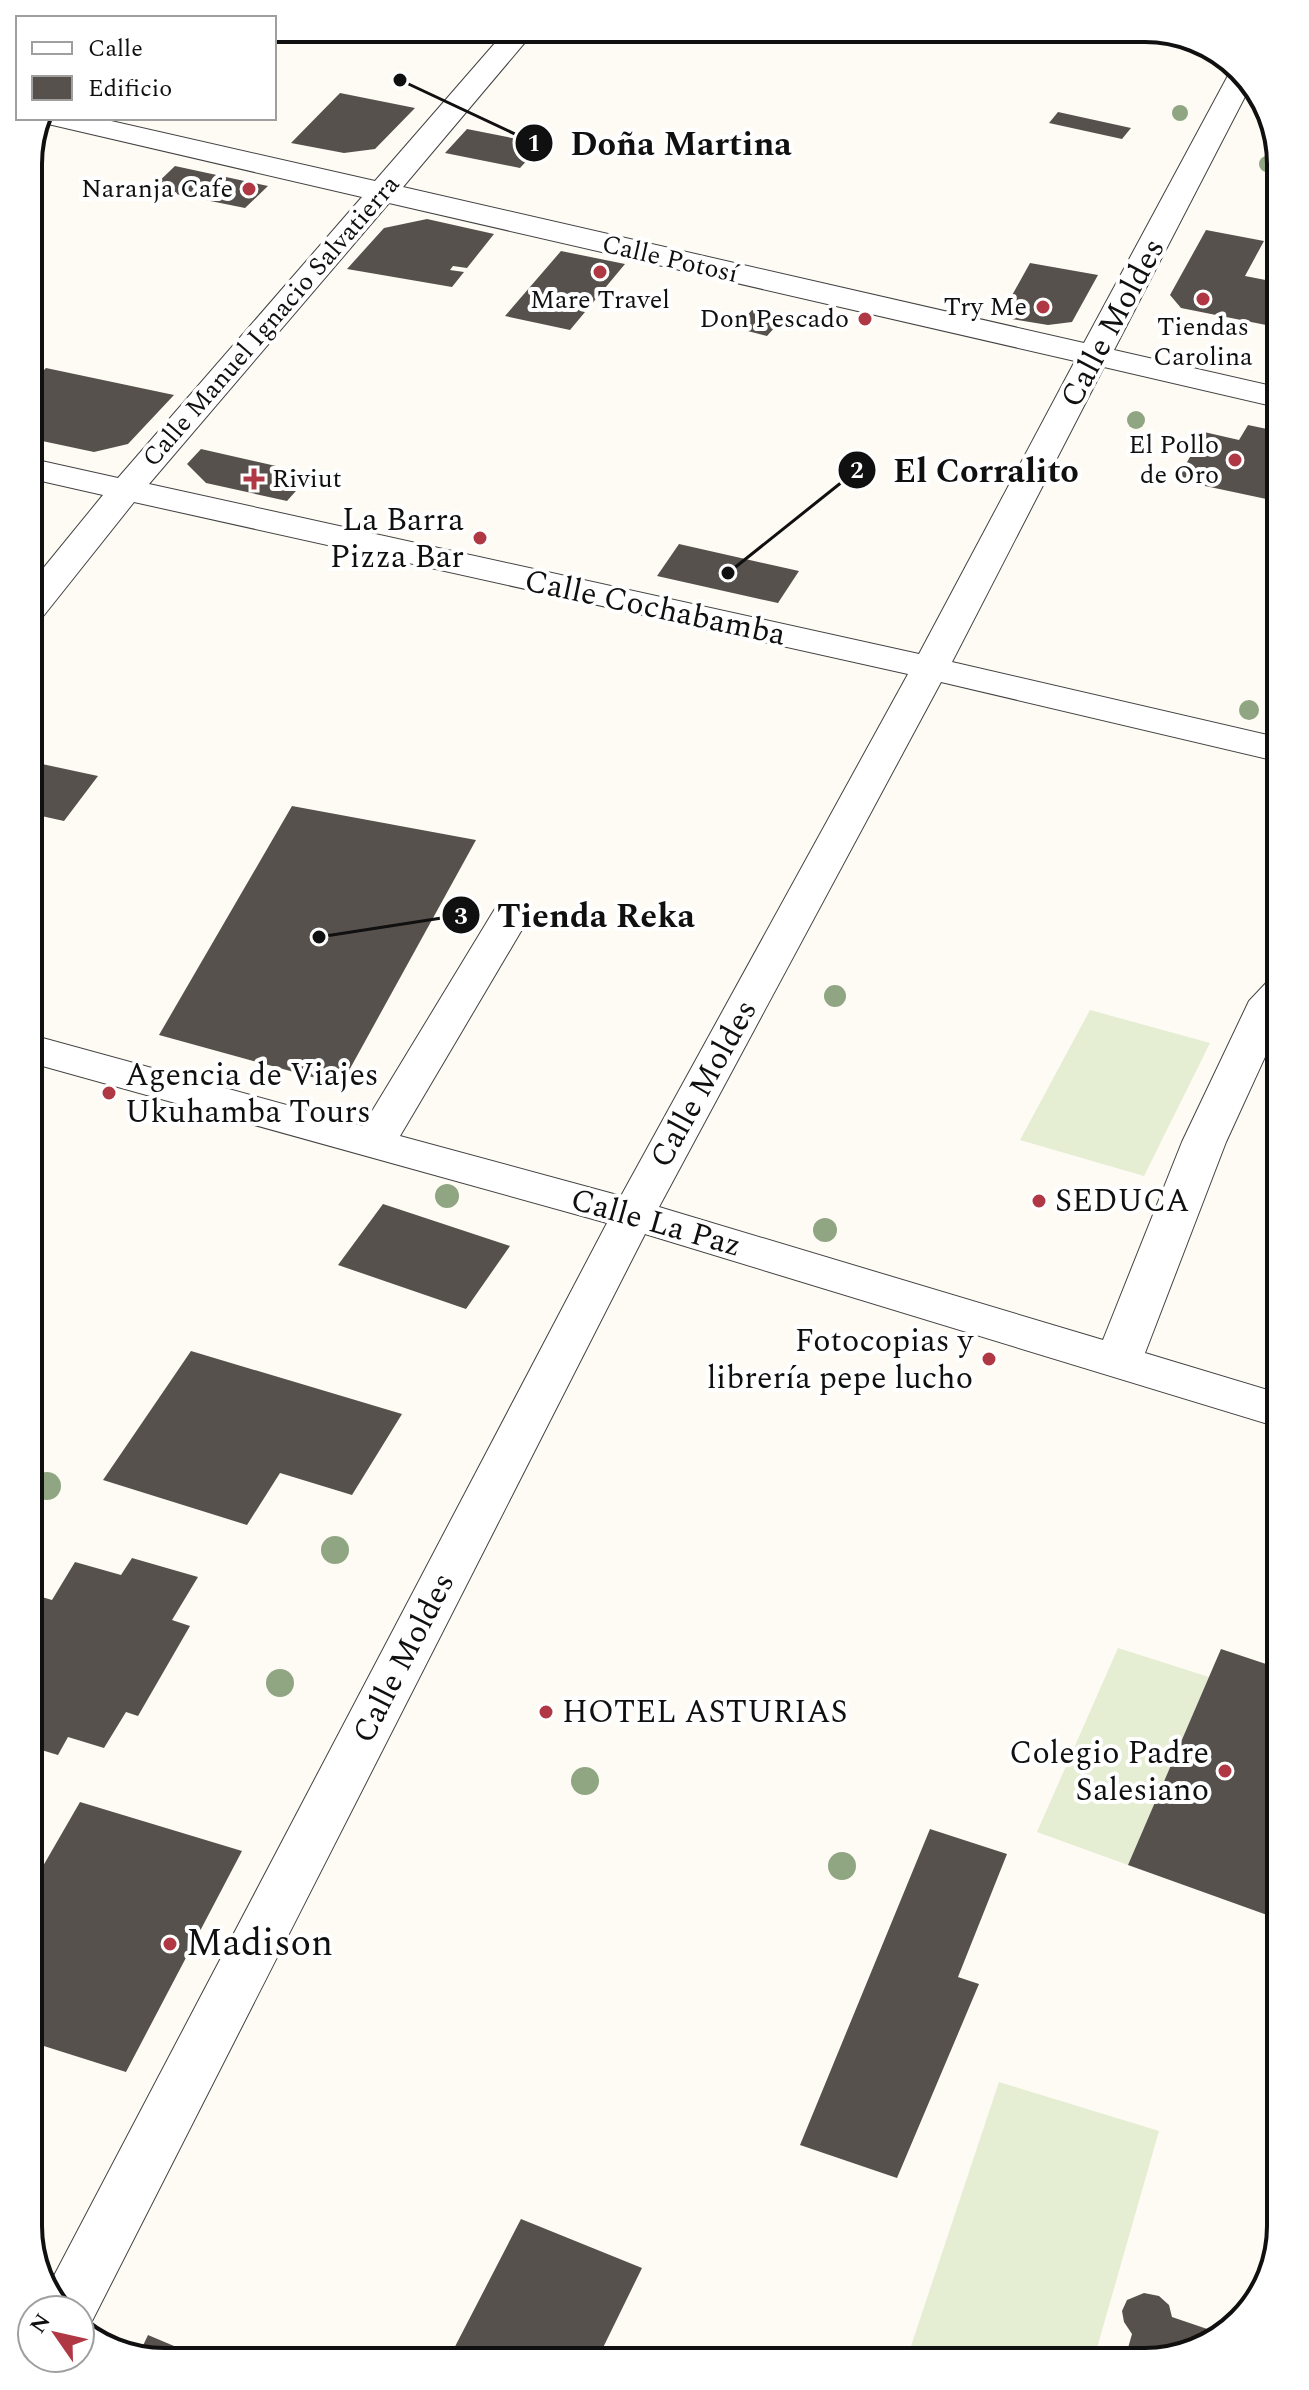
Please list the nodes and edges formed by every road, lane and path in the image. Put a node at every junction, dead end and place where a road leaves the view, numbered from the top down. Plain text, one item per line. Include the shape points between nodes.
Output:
1 (511, 42) edge
2 (1237, 84) edge
3 (68, 120) edge
4 (383, 192) junction
5 (1095, 358) junction
6 (1267, 395) edge
7 (42, 471) edge
8 (125, 491) junction
9 (42, 594) edge
10 (930, 668) junction
11 (1267, 747) edge
12 (510, 916) dead end
13 (1267, 1007) edge
14 (42, 1052) edge
15 (374, 1144) junction
16 (633, 1215) junction
17 (1118, 1362) junction
18 (1267, 1407) edge
19 (75, 2294) edge

1 - 4 street, Calle Manuel Ignacio Salvatierra
2 - 5 street, Calle Moldes
3 - 4 street, Calle Potosí
4 - 5 street, Calle Potosí
4 - 8 street, Calle Manuel Ignacio Salvatierra
5 - 6 street, Calle Potosí
5 - 10 street, Calle Moldes
7 - 8 street, Calle Cochabamba
8 - 9 street, Calle Manuel Ignacio Salvatierra
8 - 10 street, Calle Cochabamba
10 - 11 street, Calle Cochabamba
10 - 16 street, Calle Moldes
12 - 15 street
13 - 17 street via 1204,1142
14 - 15 street, Calle La Paz
15 - 16 street, Calle La Paz
16 - 17 street, Calle La Paz
16 - 19 street, Calle Moldes
17 - 18 street, Calle La Paz

